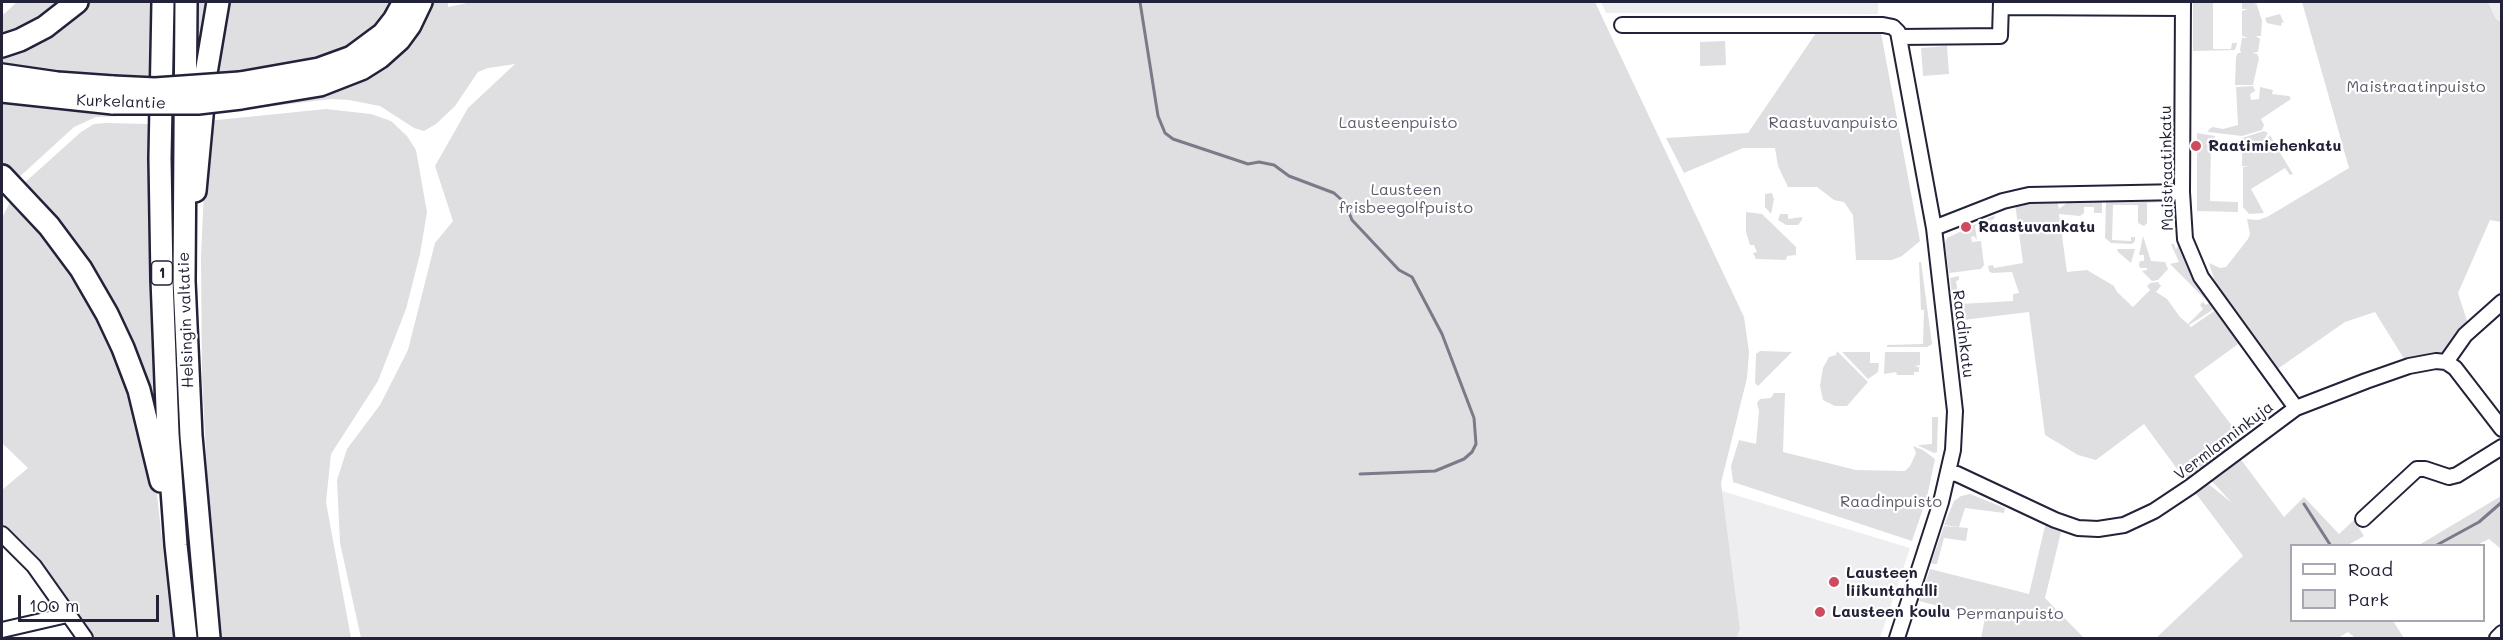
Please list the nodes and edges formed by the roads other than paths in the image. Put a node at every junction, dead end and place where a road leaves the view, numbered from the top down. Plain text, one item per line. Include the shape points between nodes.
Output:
1 (77, 2) edge
2 (164, 2) edge
3 (186, 2) edge
4 (218, 2) edge
5 (404, 2) edge
6 (421, 2) edge
7 (2001, 4) edge
8 (2183, 5) edge
9 (1622, 26) dead end
10 (1898, 33) junction
11 (2, 46) edge
12 (2, 75) edge
13 (2, 91) edge
14 (240, 91) junction
15 (113, 95) junction
16 (2, 177) edge
17 (2182, 192) junction
18 (1934, 228) junction
19 (184, 281) junction
20 (2502, 302) edge
21 (2446, 362) junction
22 (2296, 408) junction
23 (2502, 429) edge
24 (2502, 447) edge
25 (1949, 473) junction
26 (2362, 519) dead end
27 (2, 534) edge
28 (176, 544) junction
29 (67, 615) junction
30 (2, 630) edge
31 (2502, 633) edge
32 (85, 639) edge
33 (186, 639) edge
34 (209, 639) edge
35 (1897, 639) edge
36 (2497, 639) edge

1 - 11 highway via 45,27
2 - 28 highway, Helsingin valtatie / 1 via 162,279
3 - 19 highway, Helsingin valtatie / 1
4 - 19 highway via 206,73
5 - 14 highway via 383,34 352,57
6 - 14 highway via 399,40 361,69 320,85
7 - 8 street
7 - 10 street via 2000,36
8 - 17 street, Maistraatinkatu
9 - 10 street via 1883,25
10 - 18 street, Raadinkatu
12 - 15 highway, Kurkelantie
13 - 15 highway, Kurkelantie
14 - 15 highway, Kurkelantie, bridge via 187,103
16 - 28 highway via 49,226 81,269 107,314 139,390
17 - 18 street via 2029,195
17 - 22 street, Maistraatinkatu via 2185,239 2194,265
18 - 25 street, Raadinkatu via 1955,411
19 - 34 highway, Helsingin valtatie / 1 via 191,436
20 - 21 street via 2465,335
21 - 22 street, Vermlanninkuja via 2409,366
21 - 23 street via 2462,376
22 - 25 street, Vermlanninkuja via 2154,511 2109,528 2067,525
24 - 26 street via 2457,475 2417,470
25 - 35 street, Raadinkatu
27 - 29 street via 34,566
28 - 33 highway, Helsingin valtatie / 1
29 - 30 street
29 - 32 street
31 - 36 street

